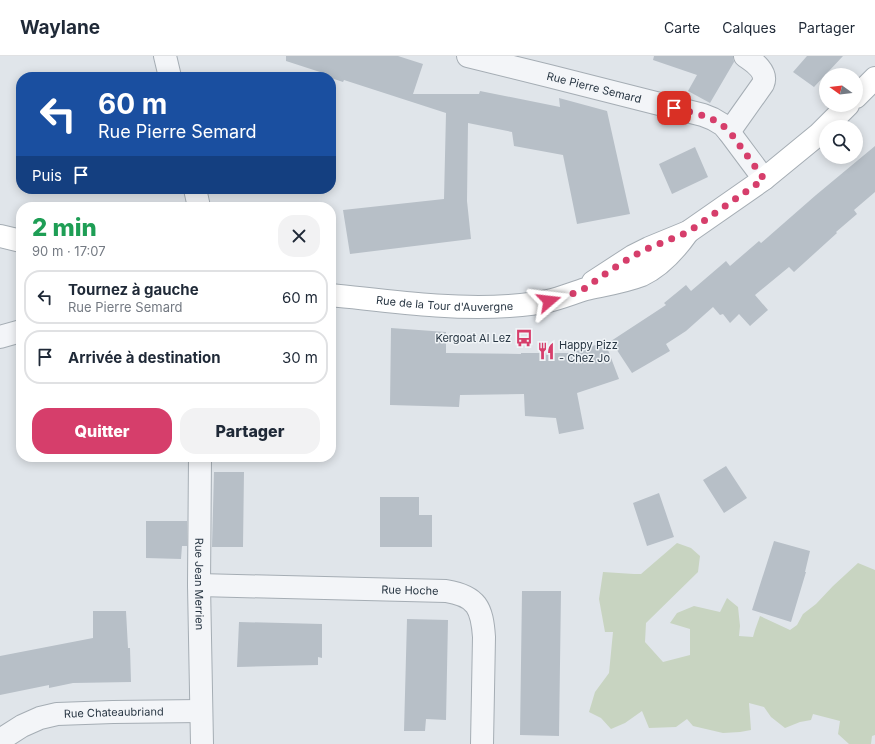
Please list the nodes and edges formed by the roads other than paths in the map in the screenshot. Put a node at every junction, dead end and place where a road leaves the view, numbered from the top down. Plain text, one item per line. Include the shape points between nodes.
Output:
1 (165, 56) edge
2 (468, 56) edge
3 (745, 56) edge
4 (169, 72) edge
5 (875, 78) edge
6 (863, 90) edge
7 (841, 112) edge
8 (730, 132) junction
9 (764, 179) junction
10 (0, 236) edge
11 (16, 240) edge
12 (336, 296) edge
13 (16, 332) edge
14 (0, 337) edge
15 (200, 462) edge
16 (199, 585) junction
17 (201, 711) junction
18 (0, 740) edge
19 (202, 744) edge
20 (482, 744) edge

1 - 4 street
2 - 8 street, Rue Pierre Semard via 703,115 723,125
3 - 8 street via 760,69 764,80
5 - 6 street
7 - 9 street, Rue de la Tour d'Auvergne via 819,134
8 - 9 street, Rue Pierre Semard
9 - 12 street, Rue de la Tour d'Auvergne via 688,232 677,247 653,269 623,281 549,301 482,307 418,304
10 - 11 street
13 - 14 street
15 - 16 street, Rue Jean Merrien
16 - 17 street, Rue Jean Merrien
16 - 20 street, Rue Hoche via 446,591 467,597 475,604 483,622
17 - 18 street, Rue Chateaubriand via 57,714 28,723
17 - 19 street

